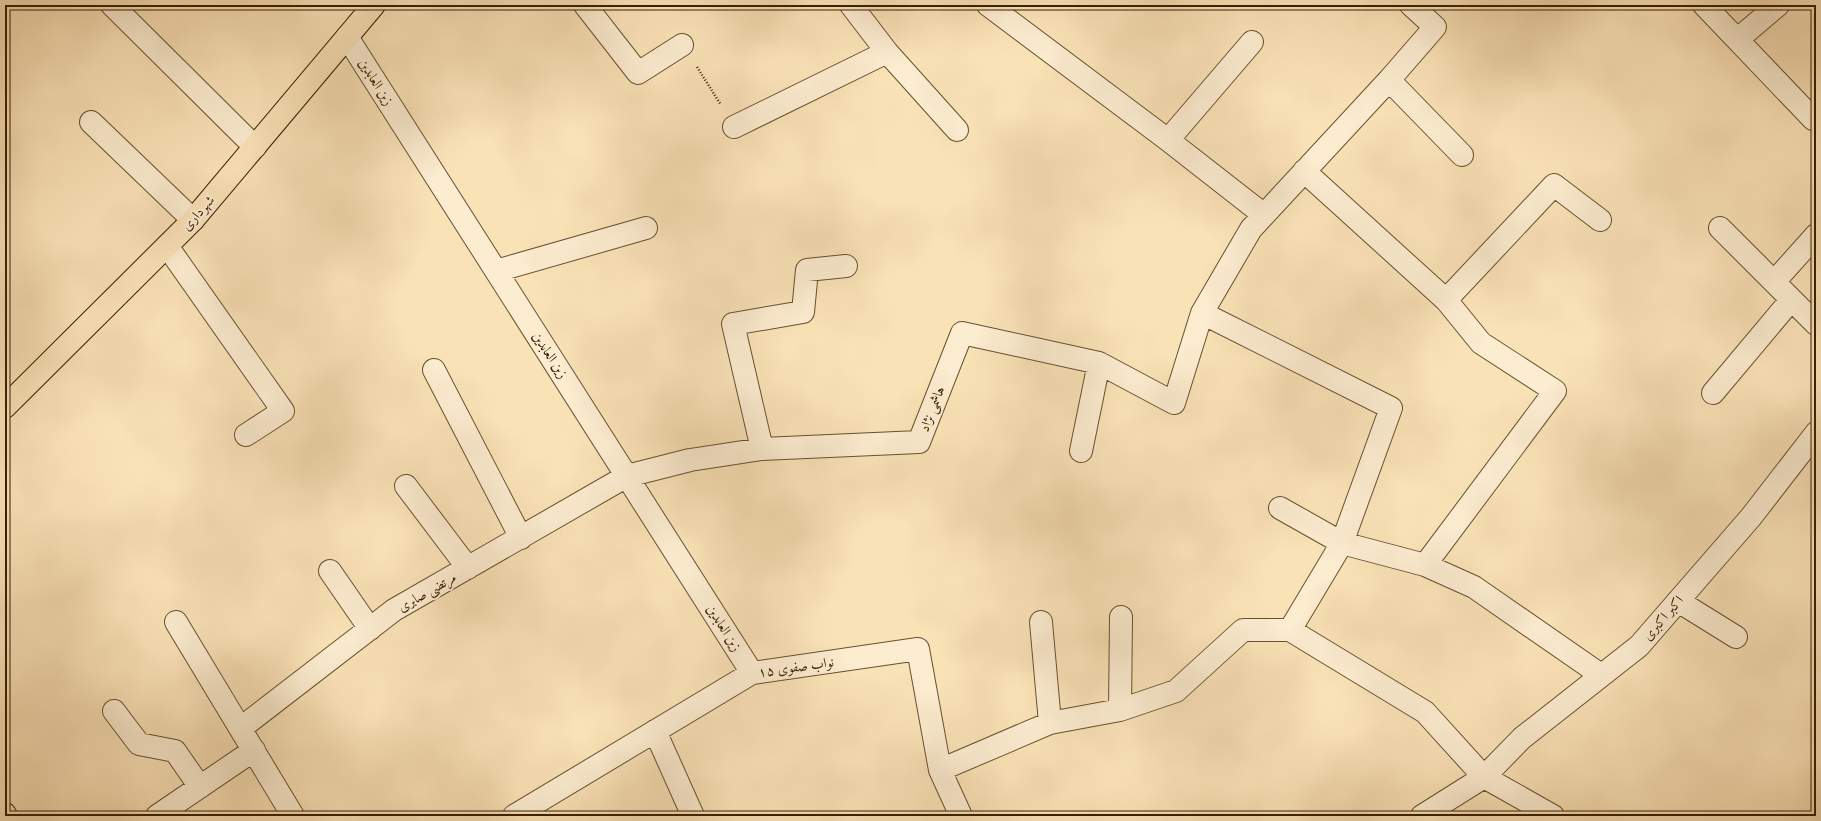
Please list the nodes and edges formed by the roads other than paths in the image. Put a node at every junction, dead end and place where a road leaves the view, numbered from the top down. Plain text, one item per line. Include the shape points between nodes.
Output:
1 (112, 5) edge
2 (374, 5) edge
3 (585, 5) edge
4 (851, 5) edge
5 (988, 5) edge
6 (1412, 5) edge
7 (1704, 5) edge
8 (1778, 5) edge
9 (347, 37) junction
10 (1738, 40) junction
11 (1252, 42) dead end
12 (682, 45) road end
13 (887, 52) junction
14 (1389, 80) junction
15 (1812, 119) dead end
16 (91, 122) dead end
17 (734, 126) road end
18 (957, 130) dead end
19 (1168, 140) junction
20 (255, 147) junction
21 (1462, 155) dead end
22 (1304, 171) junction
23 (1264, 215) junction
24 (193, 220) junction
25 (1600, 220) dead end
26 (646, 228) dead end
27 (1720, 228) dead end
28 (1816, 235) edge
29 (167, 246) junction
30 (846, 266) dead end
31 (496, 271) junction
32 (1774, 282) junction
33 (1446, 300) junction
34 (1791, 300) junction
35 (1202, 313) junction
36 (1816, 324) edge
37 (1099, 363) junction
38 (434, 370) dead end
39 (1714, 393) dead end
40 (5, 407) edge
41 (1816, 433) edge
42 (246, 435) dead end
43 (762, 449) junction
44 (1081, 451) dead end
45 (627, 476) junction
46 (406, 486) dead end
47 (1280, 508) dead end
48 (521, 538) junction
49 (1342, 543) junction
50 (1425, 565) junction
51 (468, 568) junction
52 (330, 571) dead end
53 (1678, 600) junction
54 (1121, 617) dead end
55 (176, 622) dead end
56 (1042, 622) dead end
57 (370, 629) junction
58 (1290, 630) junction
59 (1736, 637) dead end
60 (752, 673) junction
61 (1601, 675) junction
62 (1120, 710) junction
63 (114, 711) dead end
64 (1050, 723) junction
65 (241, 728) junction
66 (655, 731) junction
67 (254, 750) junction
68 (940, 770) junction
69 (1484, 777) junction
70 (200, 787) junction
71 (157, 816) edge
72 (292, 816) edge
73 (514, 816) edge
74 (693, 816) edge
75 (961, 816) edge
76 (1422, 816) edge
77 (1553, 816) edge

1 - 20 street
2 - 9 main road, شهرداری
3 - 12 street via 638,73
4 - 13 street
5 - 19 street
6 - 14 street via 1436,27
7 - 10 street
8 - 10 street
9 - 20 main road, شهرداری
9 - 31 street, زین العابدین
10 - 15 street
11 - 19 street
13 - 17 street
13 - 18 street
14 - 21 street
14 - 22 street
16 - 24 street
19 - 23 street
20 - 24 main road, شهرداری
22 - 23 street
22 - 33 street
23 - 35 street via 1251,229
24 - 29 main road, شهرداری
25 - 33 street via 1554,185
26 - 31 street
27 - 32 street
28 - 32 street
29 - 40 main road, شهرداری
29 - 42 street via 283,411
30 - 43 street via 807,270 803,312 733,324
31 - 45 street, زین العابدین
32 - 34 street
33 - 50 street via 1481,342 1555,391
34 - 36 street
34 - 39 street
35 - 37 street, هاشمی نژاد via 1174,403
35 - 49 street via 1391,408
37 - 43 street, هاشمی نژاد via 962,333 919,442
37 - 44 street
38 - 48 street
41 - 53 street, اکبر اکبری via 1752,517
43 - 45 street, هاشمی نژاد via 690,460
45 - 48 street, مرتضی صابری
45 - 60 street, زین العابدین
46 - 51 street
47 - 49 street
48 - 51 street, مرتضی صابری
49 - 50 street
49 - 58 street
50 - 61 street via 1474,587
51 - 57 street, مرتضی صابری via 394,610
52 - 57 street
53 - 59 street
53 - 61 street, اکبر اکبری via 1639,646
54 - 62 street
55 - 65 street
56 - 64 street
57 - 65 street, مرتضی صابری
58 - 62 street via 1243,630 1176,691
58 - 69 street via 1425,712
60 - 66 street, نواب صفوی ۱۵
60 - 68 street, نواب صفوی ۱۵ via 918,649
61 - 69 street, اکبر اکبری via 1522,738
62 - 64 street
63 - 70 street via 139,744 175,751
64 - 68 street
65 - 67 street
66 - 73 street, نواب صفوی ۱۵
66 - 74 street
67 - 70 street
67 - 72 street
68 - 75 street, نواب صفوی ۱۵
69 - 76 street, اکبر اکبری
69 - 77 street
70 - 71 street

